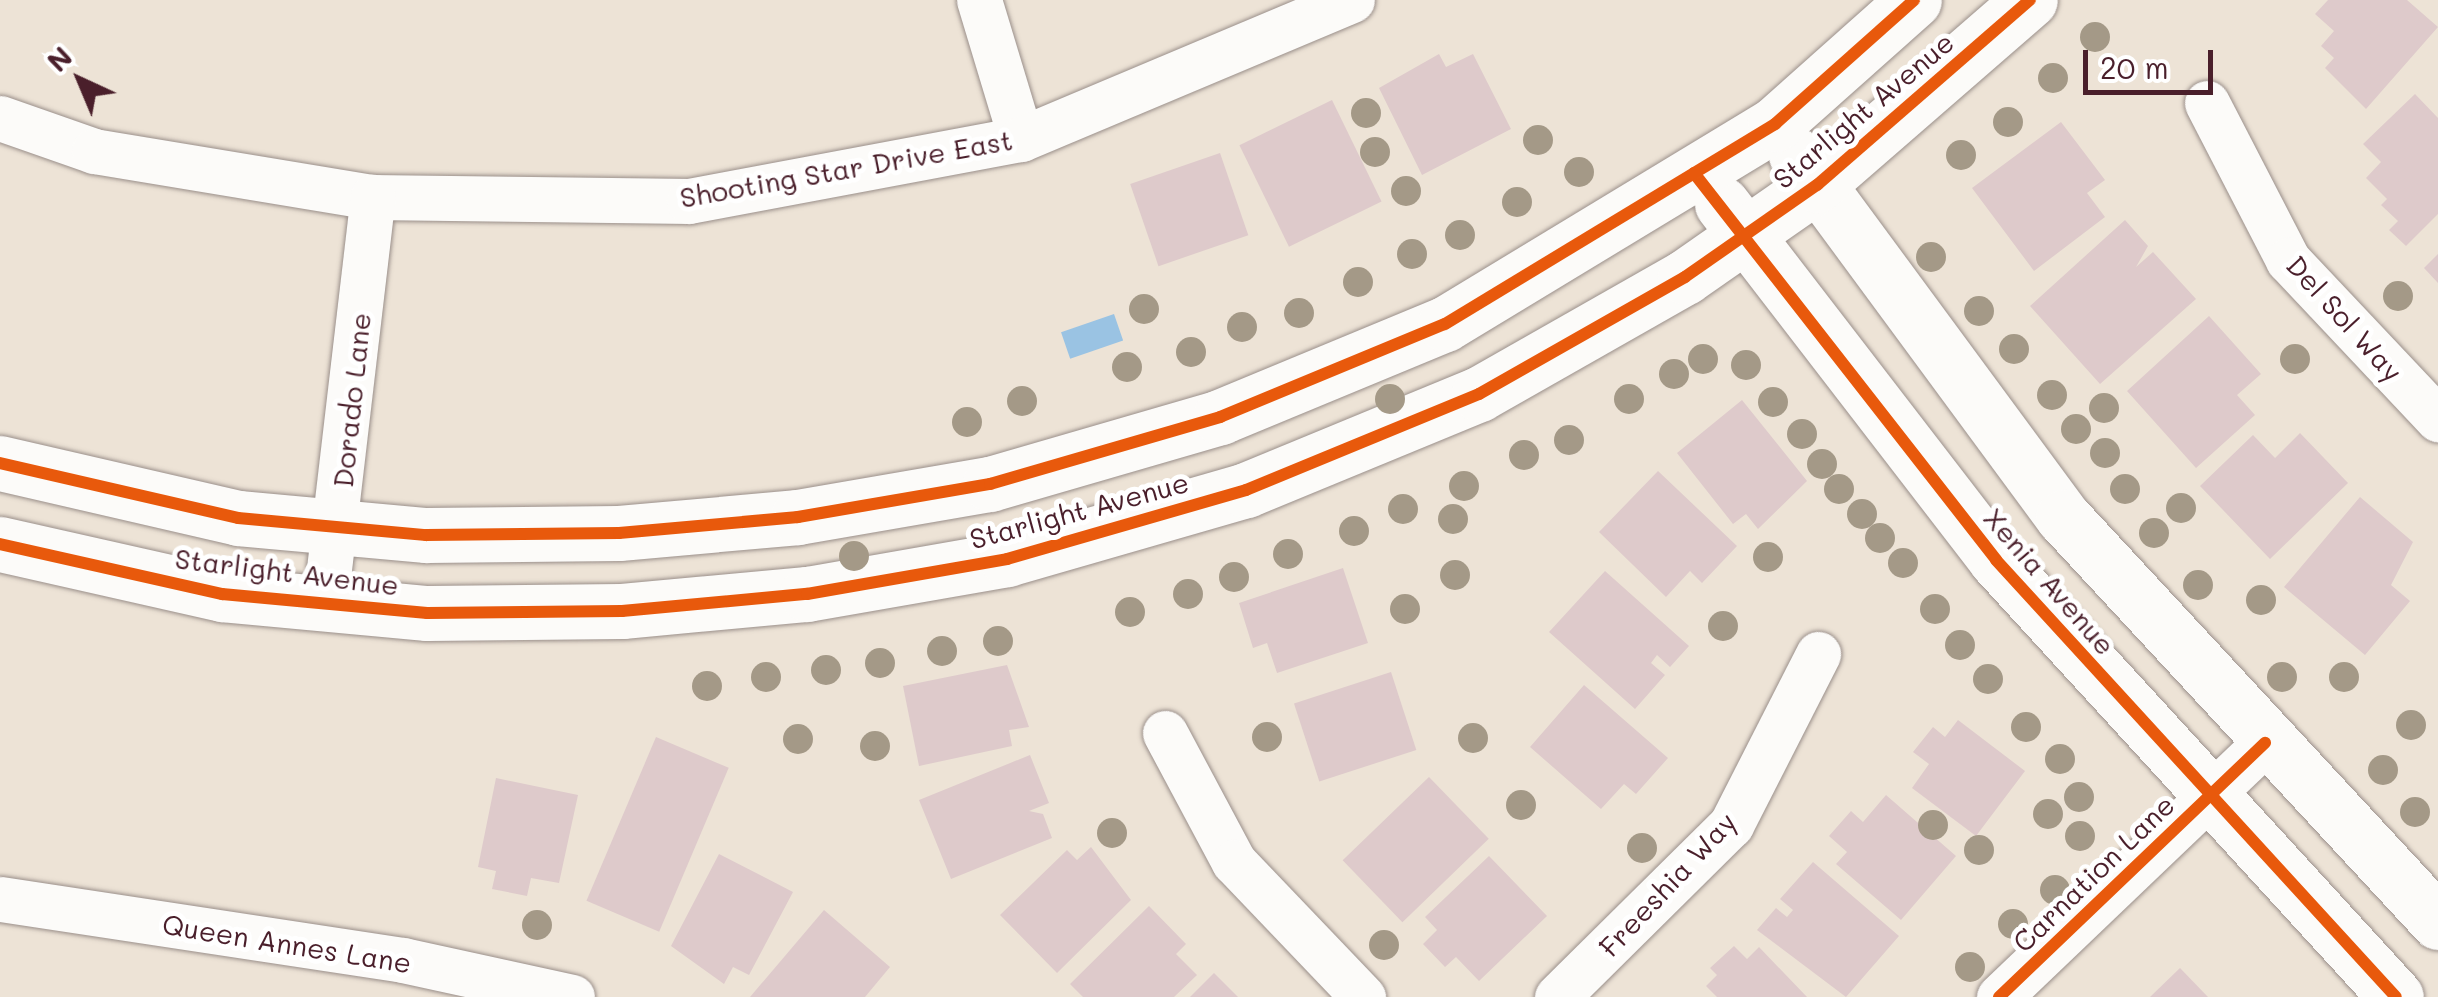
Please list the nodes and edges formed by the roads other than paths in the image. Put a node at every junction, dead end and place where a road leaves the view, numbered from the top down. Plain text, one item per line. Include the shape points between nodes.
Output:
1 (979, 0) edge
2 (1352, 0) edge
3 (1914, 0) edge
4 (2030, 0) edge
5 (2207, 103) dead end
6 (0, 118) edge
7 (1775, 124) junction
8 (1021, 138) junction
9 (1694, 173) junction
10 (1817, 185) junction
11 (373, 196) junction
12 (1747, 232) junction
13 (2438, 419) edge
14 (0, 463) edge
15 (337, 528) junction
16 (0, 544) edge
17 (325, 604) junction
18 (1818, 654) dead end
19 (1165, 733) dead end
20 (2264, 743) junction
21 (2208, 798) junction
22 (0, 899) edge
23 (2438, 922) edge
24 (572, 997) edge
25 (1363, 997) edge
26 (1558, 997) edge
27 (1999, 997) edge
28 (2396, 997) edge

1 - 8 street
2 - 8 street, Shooting Star Drive East
3 - 7 street, Starlight Avenue
4 - 10 street, Starlight Avenue
5 - 13 street, Del Sol Way via 2288,260
6 - 11 street, Shooting Star Drive East via 94,152
7 - 9 street, Starlight Avenue
7 - 10 street, Xenia Avenue
8 - 11 street, Shooting Star Drive East via 688,201
9 - 12 street, Xenia Avenue
9 - 15 street, Starlight Avenue via 1445,324 1220,417 990,484 798,517 619,533
10 - 12 street, Starlight Avenue
10 - 20 street, Xenia Avenue via 2064,517
11 - 15 street, Dorado Lane
12 - 17 street, Starlight Avenue via 1480,394 1246,490 1007,559 807,594 622,611
12 - 21 street, Xenia Avenue via 1996,560
14 - 15 street, Starlight Avenue via 238,518
15 - 17 street, Dorado Lane
16 - 17 street, Starlight Avenue via 222,594
18 - 26 street, Freeshia Way via 1731,825
19 - 25 street via 1234,862
20 - 21 street, Carnation Lane
20 - 23 street, Xenia Avenue
21 - 27 street, Carnation Lane
21 - 28 street, Xenia Avenue
22 - 24 street, Queen Annes Lane via 404,960

